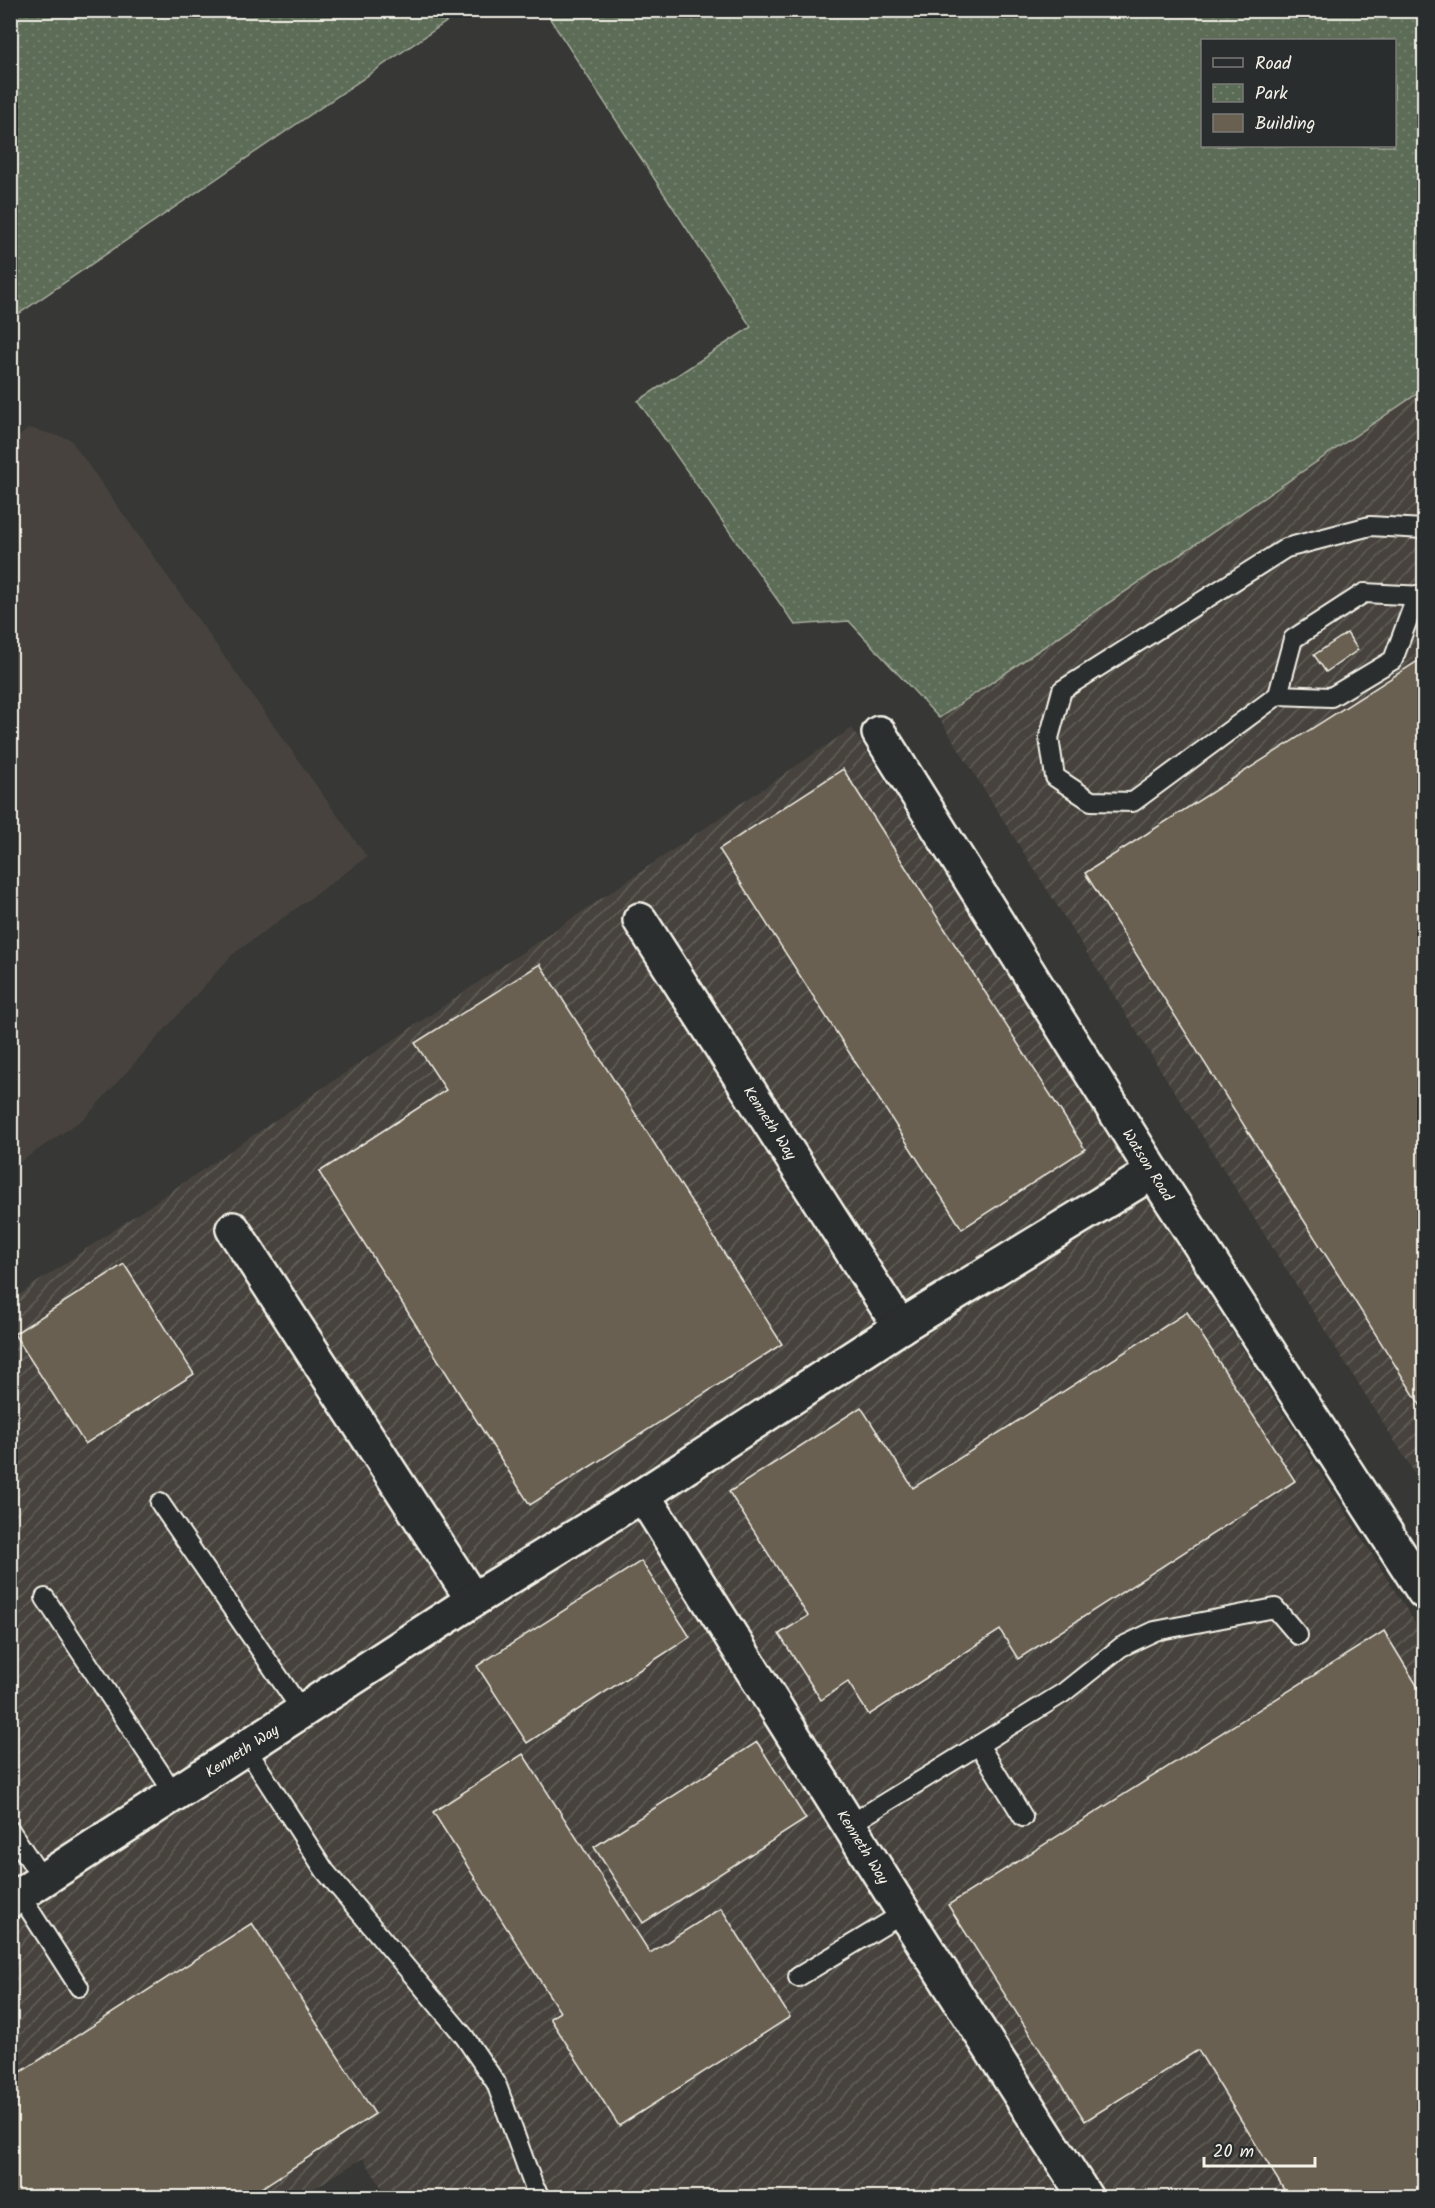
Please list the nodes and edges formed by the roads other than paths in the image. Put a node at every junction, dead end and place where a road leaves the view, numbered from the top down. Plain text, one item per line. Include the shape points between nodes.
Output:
1 (1425, 529) edge
2 (1421, 596) edge
3 (1278, 695) junction
4 (879, 733) dead end
5 (640, 920) dead end
6 (1153, 1172) junction
7 (233, 1229) dead end
8 (900, 1327) junction
9 (643, 1495) junction
10 (160, 1503) dead end
11 (1425, 1592) edge
12 (45, 1598) dead end
13 (473, 1600) junction
14 (1298, 1635) dead end
15 (302, 1711) junction
16 (979, 1746) junction
17 (246, 1748) junction
18 (175, 1795) junction
19 (1023, 1817) dead end
20 (849, 1825) junction
21 (10, 1830) edge
22 (25, 1892) edge
23 (904, 1913) junction
24 (798, 1977) dead end
25 (79, 1987) dead end
26 (541, 2198) edge
27 (1086, 2198) edge

1 - 3 lane via 1370,526 1286,548 1062,690 1049,738 1055,777 1091,801 1133,802
2 - 3 lane via 1393,660 1331,697
2 - 3 lane via 1364,593 1293,639
4 - 6 street, Watson Road
5 - 8 street, Kenneth Way
6 - 8 street, Kenneth Way
6 - 11 street, Watson Road
7 - 13 street
8 - 9 street, Kenneth Way
9 - 13 street, Kenneth Way
9 - 20 street, Kenneth Way
10 - 15 lane
12 - 18 lane
13 - 15 street, Kenneth Way
14 - 16 lane via 1275,1608 1155,1631 1121,1647 1063,1693
15 - 17 street, Kenneth Way
16 - 19 lane
16 - 20 lane
17 - 18 street, Kenneth Way
17 - 26 lane via 325,1871 464,2036 496,2083
18 - 22 street, Kenneth Way
20 - 23 street, Kenneth Way
21 - 22 lane
22 - 25 lane
23 - 24 lane
23 - 27 street, Kenneth Way

